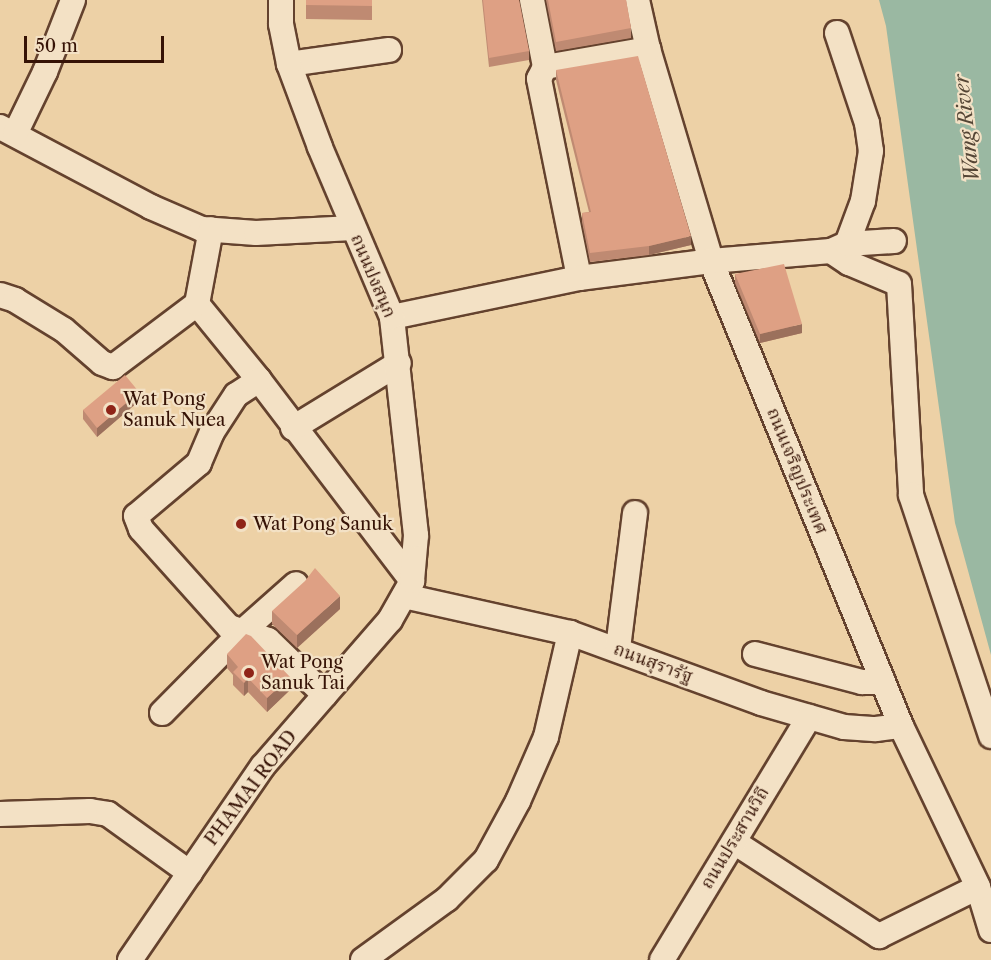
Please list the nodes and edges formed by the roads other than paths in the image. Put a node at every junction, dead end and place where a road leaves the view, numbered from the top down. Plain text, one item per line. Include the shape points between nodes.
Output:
1 (73, 0) edge
2 (281, 0) edge
3 (532, 0) edge
4 (637, 0) edge
5 (837, 33) dead end
6 (648, 49) junction
7 (389, 50) dead end
8 (289, 64) junction
9 (545, 67) junction
10 (8, 131) edge
11 (353, 228) junction
12 (211, 230) junction
13 (894, 241) dead end
14 (839, 248) junction
15 (711, 261) junction
16 (579, 278) junction
17 (0, 295) edge
18 (196, 304) junction
19 (392, 318) junction
20 (399, 363) junction
21 (259, 380) junction
22 (293, 428) junction
23 (635, 513) dead end
24 (296, 584) dead end
25 (408, 589) junction
26 (242, 632) junction
27 (570, 633) junction
28 (618, 648) junction
29 (755, 654) dead end
30 (883, 682) junction
31 (325, 695) junction
32 (162, 713) dead end
33 (809, 717) junction
34 (901, 726) junction
35 (991, 736) edge
36 (0, 814) edge
37 (734, 842) junction
38 (190, 873) junction
39 (978, 887) junction
40 (991, 930) edge
41 (130, 960) edge
42 (363, 960) edge
43 (662, 960) edge

1 - 10 street via 45,72
2 - 8 street, ถนนปงสนุก
3 - 9 street
4 - 6 street, ถนนเจริญประเทศ
5 - 14 street via 867,123 871,151 863,201
6 - 9 street
6 - 15 street, ถนนเจริญประเทศ
7 - 8 street
8 - 11 street, ถนนปงสนุก
9 - 16 street via 539,79
10 - 12 street via 152,207
11 - 12 street via 256,233
11 - 19 street, ถนนปงสนุก
12 - 18 street
13 - 14 street
14 - 15 street
14 - 35 street via 849,263 899,284 911,495
15 - 16 street
15 - 30 street, ถนนเจริญประเทศ
16 - 19 street
17 - 18 street via 64,330 102,363 113,367
18 - 21 street
19 - 20 street, ถนนปงสนุก
20 - 22 street
20 - 25 street, ถนนปงสนุก via 416,536
21 - 22 street
21 - 26 street via 236,395 212,432 199,463 136,516 141,529 229,627
22 - 25 street via 327,482
23 - 28 street
24 - 26 street
25 - 27 street, ถนนสุรารัฐ
25 - 31 street, PHAMAI ROAD via 390,620
26 - 31 street via 268,640
26 - 32 street
27 - 28 street, ถนนสุรารัฐ
27 - 42 street via 546,737 486,860 447,899
28 - 33 street, ถนนสุรารัฐ
29 - 30 street via 862,682
30 - 34 street, ถนนเจริญประเทศ
31 - 38 street, PHAMAI ROAD via 263,766
33 - 34 street, ถนนสุรารัฐ via 844,727
33 - 37 street, ถนนประสานวิถี
34 - 39 street, ถนนเจริญประเทศ
36 - 38 street via 108,814
37 - 39 street via 879,936
37 - 43 street, ถนนประสานวิถี
38 - 41 street, PHAMAI ROAD
39 - 40 street, ถนนเจริญประเทศ

